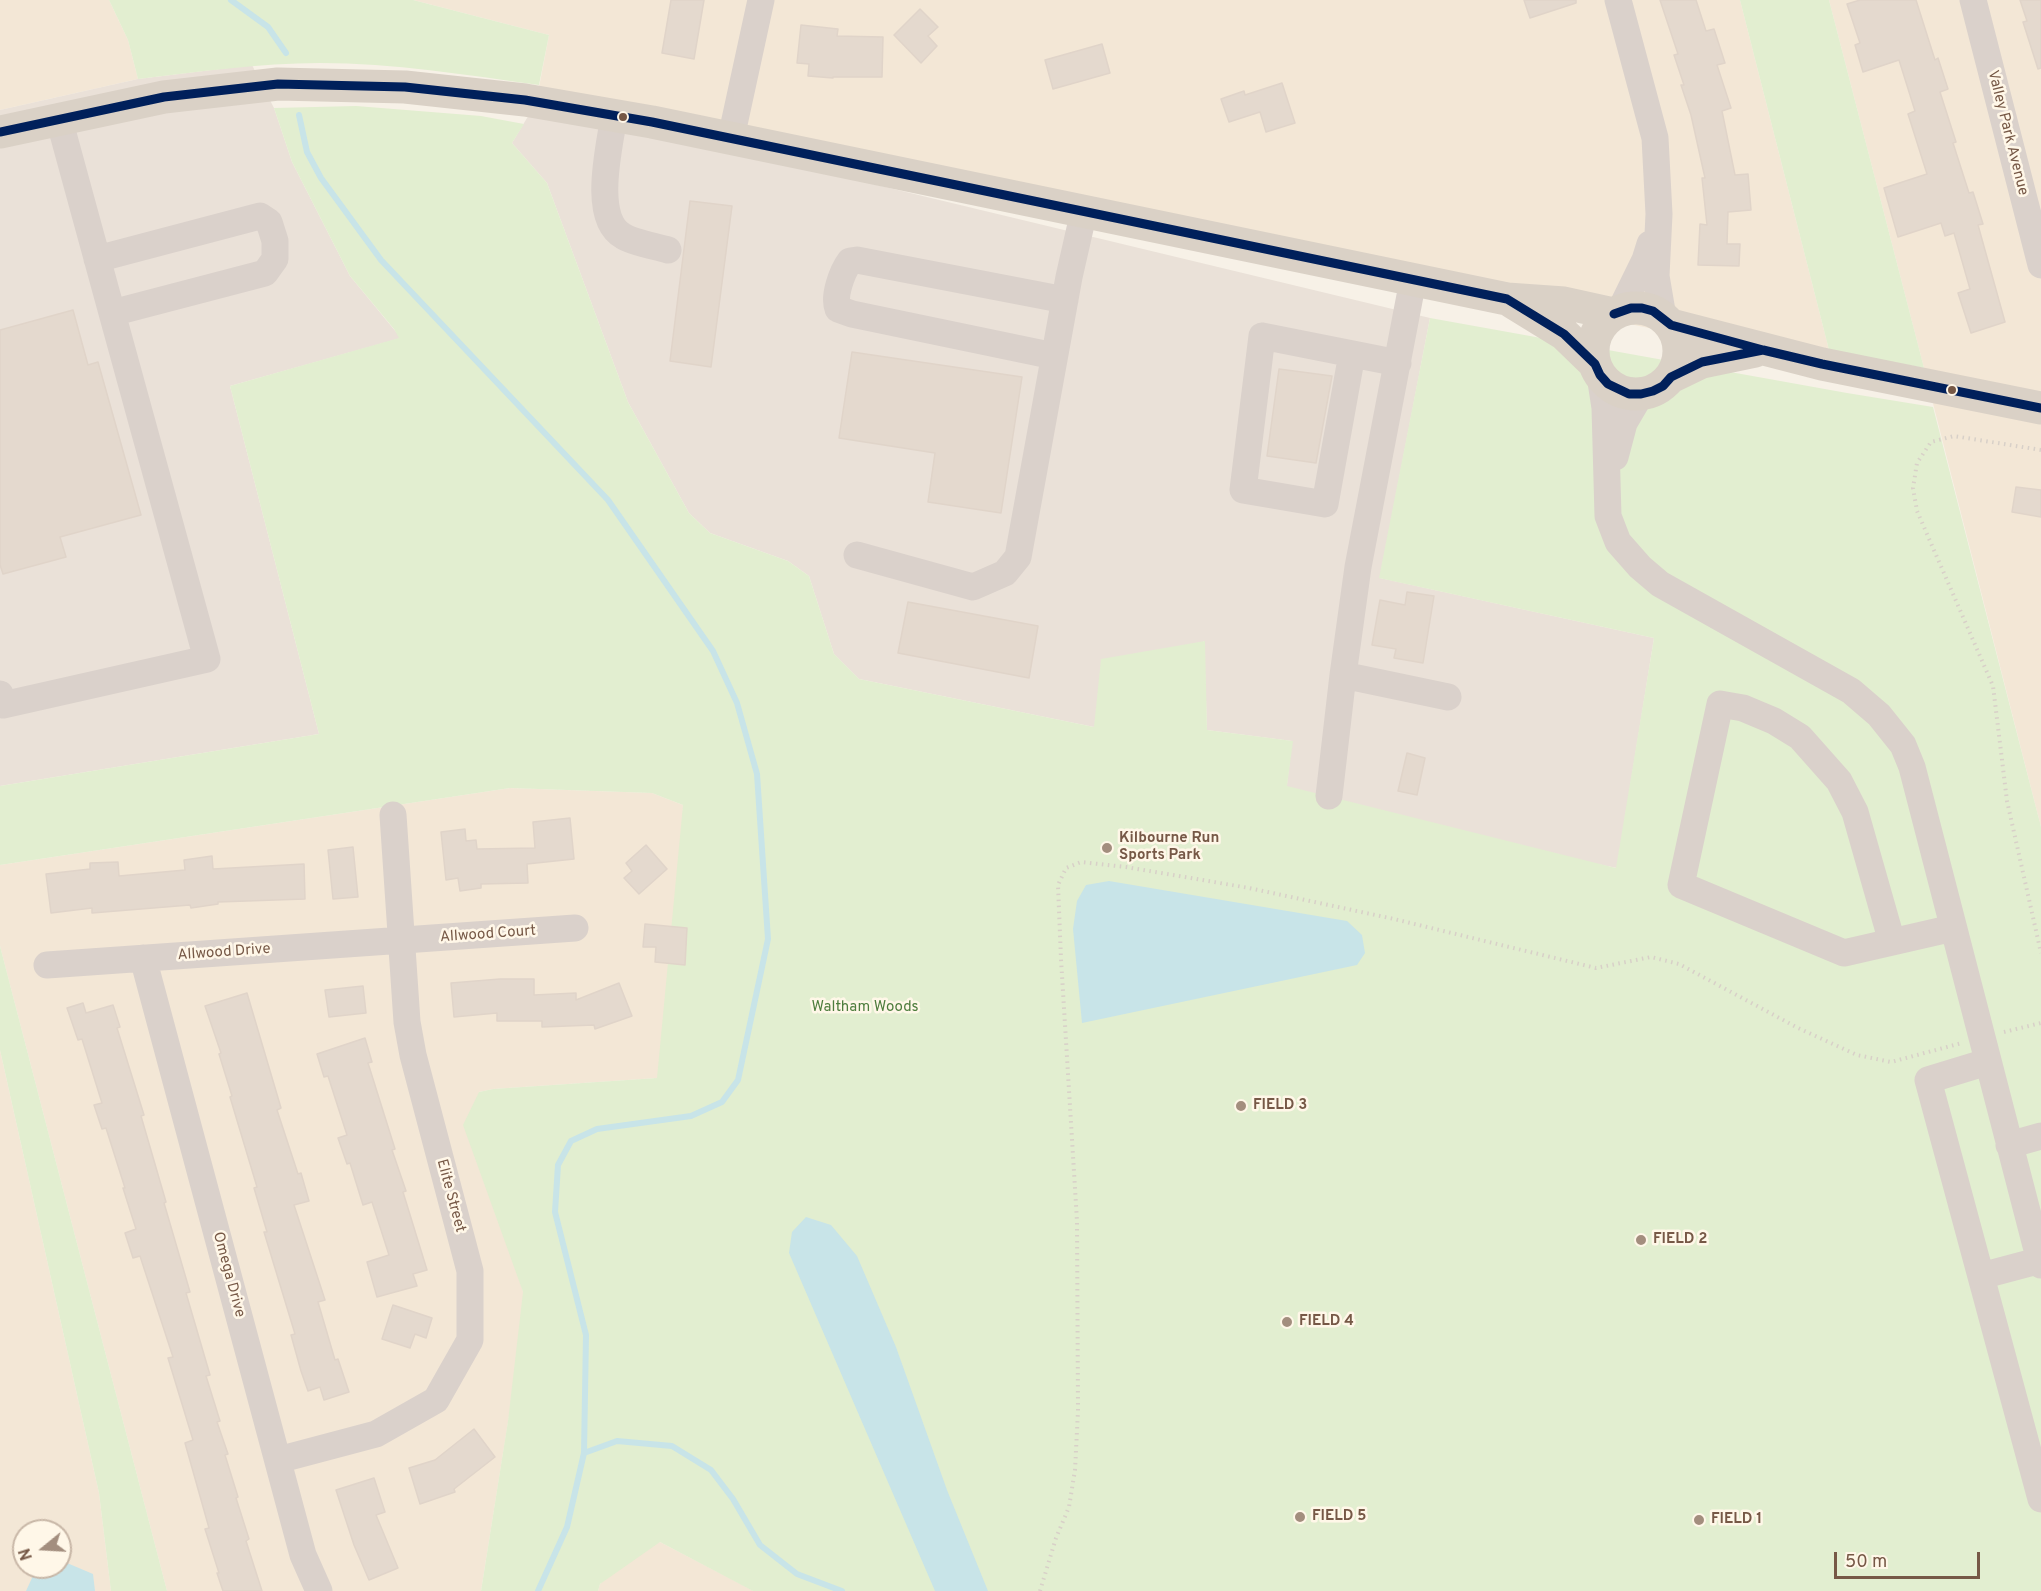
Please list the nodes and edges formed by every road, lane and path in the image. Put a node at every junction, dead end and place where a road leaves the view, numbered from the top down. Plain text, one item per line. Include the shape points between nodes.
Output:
1 (760, 0) edge
2 (1618, 0) edge
3 (1973, 0) edge
4 (614, 116) junction
5 (59, 119) junction
6 (0, 132) edge
7 (731, 138) junction
8 (1084, 211) junction
9 (1659, 214) junction
10 (668, 250) dead end
11 (97, 259) junction
12 (2041, 265) edge
13 (1413, 280) junction
14 (1508, 299) junction
15 (1065, 300) junction
16 (112, 313) junction
17 (1617, 313) junction
18 (1667, 321) junction
19 (1763, 350) junction
20 (1352, 354) junction
21 (1054, 356) junction
22 (1398, 363) junction
23 (1598, 369) junction
24 (1671, 377) junction
25 (1641, 394) junction
26 (2041, 408) edge
27 (2041, 450) edge
28 (1608, 484) junction
29 (857, 555) dead end
30 (1343, 675) junction
31 (0, 694) edge
32 (1448, 697) dead end
33 (1329, 796) dead end
34 (393, 815) dead end
35 (575, 928) dead end
36 (1953, 928) junction
37 (401, 941) junction
38 (1892, 942) junction
39 (2041, 953) edge
40 (143, 958) junction
41 (47, 965) dead end
42 (2041, 1023) edge
43 (1984, 1050) junction
44 (2041, 1136) edge
45 (2009, 1145) junction
46 (2041, 1262) edge
47 (1981, 1276) junction
48 (278, 1460) junction
49 (2041, 1499) edge
50 (319, 1591) edge
51 (1040, 1591) edge

1 - 7 street
2 - 9 street via 1655,138
3 - 12 street, Valley Park Avenue
4 - 5 main road via 525,100 405,87 278,84 164,97
4 - 7 main road
4 - 10 street via 604,188 609,220 622,236
5 - 6 main road
5 - 11 street
7 - 8 main road
8 - 13 main road
8 - 15 street
9 - 17 street via 1645,260
9 - 18 street via 1656,276
11 - 16 street
11 - 16 street via 260,216 269,222 275,241 275,259 265,273
13 - 14 main road
13 - 22 street
14 - 17 main road via 1564,303
14 - 23 main road via 1564,334
15 - 21 street
15 - 21 street via 857,260 850,261 845,268 835,302 838,309 852,314
16 - 31 street via 207,659 3,705
17 - 18 main road via 1642,308
17 - 23 main road via 1603,323 1596,336 1593,350
18 - 19 main road
18 - 24 main road via 1677,337 1679,351
19 - 24 main road via 1702,362
19 - 26 main road
20 - 20 street via 1262,336 1243,490 1325,504
20 - 22 street
21 - 29 street via 1018,557 1005,573 973,587
22 - 30 street via 1358,567
23 - 25 main road via 1608,384 1618,390
23 - 28 street via 1605,408
24 - 25 main road via 1653,392
25 - 28 street via 1624,423
27 - 39 path via 1954,436 1931,442 1917,463 1913,488 1917,511 1993,686 2007,801
28 - 36 street via 1608,516 1618,542 1640,567 1660,584 1851,691 1879,715 1903,745
30 - 32 street
30 - 33 street
34 - 37 street, Elite Street
35 - 37 street, Allwood Court
36 - 38 street
36 - 43 street
37 - 40 street, Allwood Drive
37 - 48 street, Elite Street via 412,1055 470,1271 470,1340 436,1400 376,1434
38 - 38 street via 1844,953 1681,885 1720,704 1743,708 1800,737 1839,781 1855,812
40 - 41 street, Allwood Drive
40 - 48 street, Omega Drive
42 - 43 path
43 - 45 street
43 - 47 street via 1928,1080
43 - 51 path via 1891,1062 1847,1051 1679,964 1651,957 1596,968 1249,888 1081,862 1066,868 1058,885 1077,1221 1078,1411 1069,1507
44 - 45 street
45 - 46 street
46 - 47 street
47 - 49 street
48 - 50 street, Omega Drive via 303,1555

